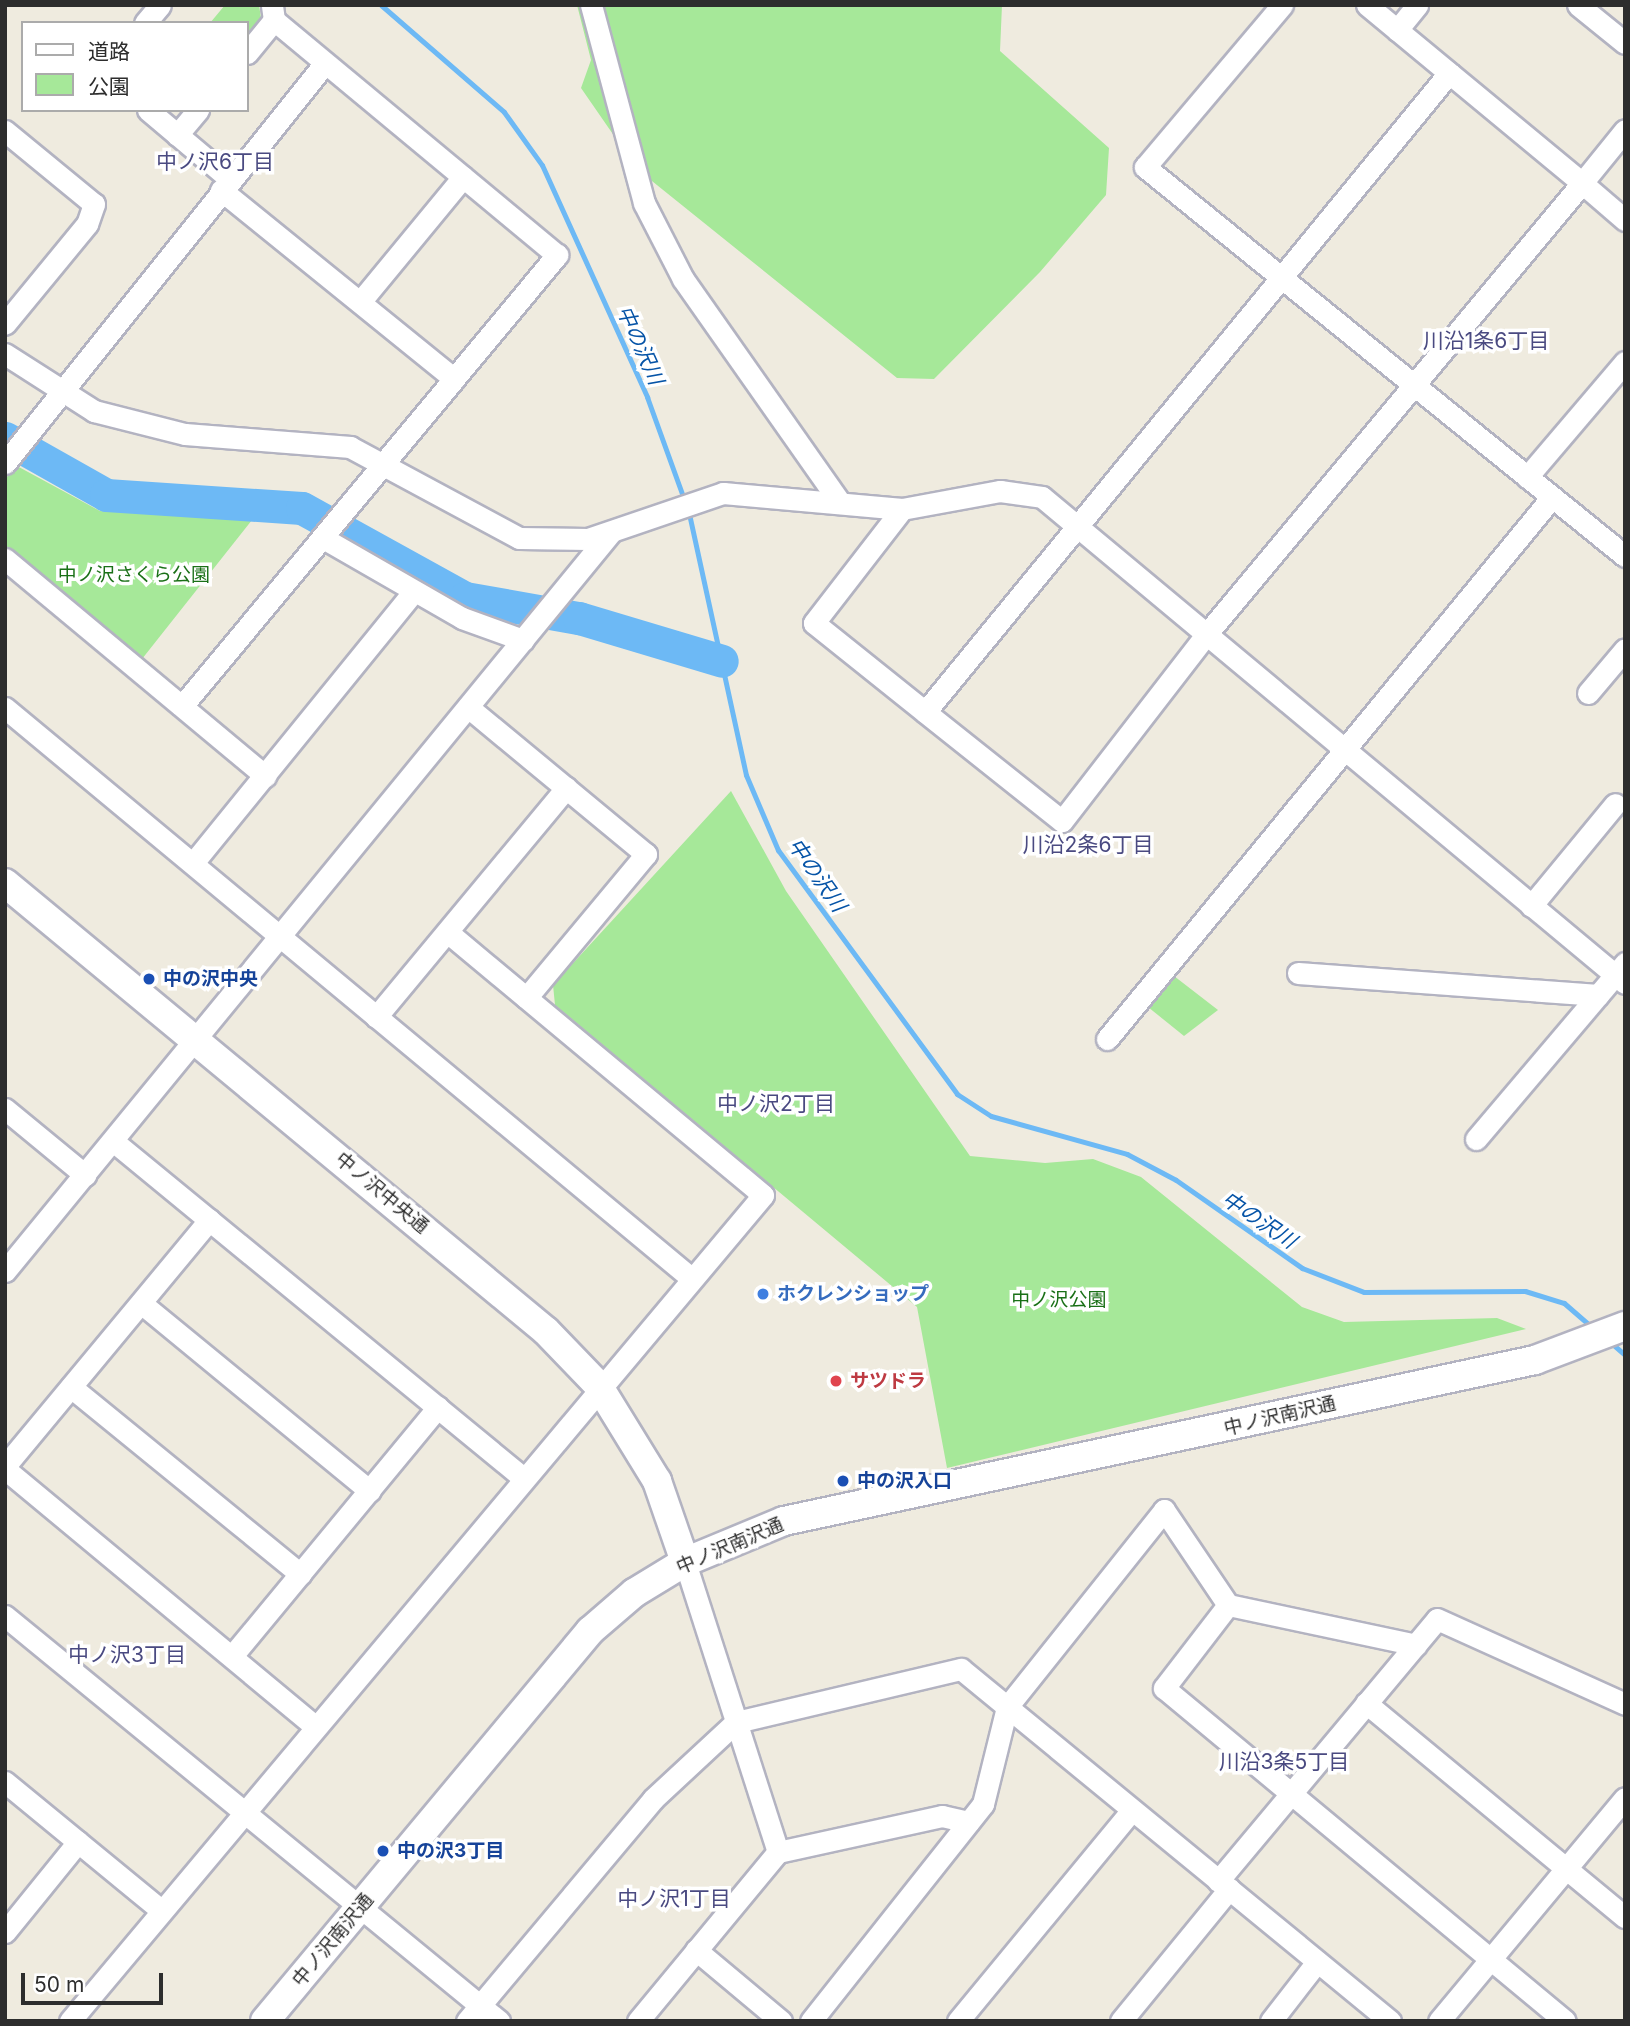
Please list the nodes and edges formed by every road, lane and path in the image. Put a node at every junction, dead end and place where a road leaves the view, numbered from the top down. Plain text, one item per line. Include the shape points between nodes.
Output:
1 (160, 5) edge
2 (591, 5) edge
3 (1282, 5) edge
4 (1367, 5) edge
5 (1417, 5) edge
6 (1578, 5) edge
7 (273, 13) edge
8 (147, 21) edge
9 (1397, 30) junction
10 (1625, 43) edge
11 (248, 51) edge
12 (325, 63) junction
13 (1449, 73) junction
14 (150, 112) edge
15 (196, 112) edge
16 (1625, 130) edge
17 (177, 135) junction
18 (9, 141) edge
19 (463, 177) junction
20 (1582, 183) junction
21 (226, 185) junction
22 (1625, 220) edge
23 (1280, 278) junction
24 (360, 302) junction
25 (5, 324) edge
26 (5, 354) edge
27 (1625, 362) edge
28 (454, 379) junction
29 (1414, 389) junction
30 (63, 393) junction
31 (7, 461) edge
32 (384, 463) junction
33 (1527, 477) junction
34 (1552, 497) junction
35 (841, 502) junction
36 (902, 509) junction
37 (331, 529) junction
38 (1077, 529) junction
39 (611, 532) junction
40 (1625, 556) edge
41 (5, 559) edge
42 (414, 591) junction
43 (527, 634) junction
44 (1205, 636) junction
45 (1625, 649) edge
46 (1588, 693) dead end
47 (181, 706) junction
48 (468, 707) junction
49 (5, 708) edge
50 (925, 712) junction
51 (1344, 750) junction
52 (265, 776) junction
53 (566, 788) junction
54 (1615, 804) dead end
55 (193, 863) junction
56 (5, 883) edge
57 (1531, 906) junction
58 (447, 932) junction
59 (280, 937) junction
60 (1298, 973) dead end
61 (1621, 974) edge
62 (1598, 995) junction
63 (526, 998) junction
64 (376, 1017) junction
65 (197, 1038) junction
66 (1107, 1039) dead end
67 (5, 1109) edge
68 (1476, 1139) dead end
69 (113, 1141) junction
70 (85, 1175) junction
71 (209, 1220) junction
72 (5, 1271) edge
73 (691, 1278) junction
74 (141, 1303) junction
75 (1625, 1326) edge
76 (598, 1385) junction
77 (71, 1387) junction
78 (438, 1408) junction
79 (5, 1467) edge
80 (521, 1476) junction
81 (370, 1492) junction
82 (685, 1562) junction
83 (300, 1574) junction
84 (1228, 1605) junction
85 (5, 1616) edge
86 (1416, 1645) junction
87 (232, 1656) junction
88 (1366, 1703) junction
89 (1625, 1704) edge
90 (1006, 1707) junction
91 (736, 1722) junction
92 (315, 1726) junction
93 (5, 1782) edge
94 (1292, 1794) junction
95 (1625, 1798) edge
96 (1132, 1810) junction
97 (243, 1813) junction
98 (968, 1822) junction
99 (78, 1842) junction
100 (778, 1852) junction
101 (1565, 1869) junction
102 (1223, 1885) junction
103 (162, 1910) junction
104 (358, 1910) junction
105 (1625, 1917) edge
106 (5, 1932) edge
107 (696, 1951) junction
108 (1491, 1959) junction
109 (1317, 1962) junction
110 (474, 2013) edge
111 (70, 2021) edge
112 (265, 2021) edge
113 (499, 2021) edge
114 (638, 2021) edge
115 (781, 2021) edge
116 (811, 2021) edge
117 (958, 2021) edge
118 (1121, 2021) edge
119 (1271, 2021) edge
120 (1390, 2021) edge
121 (1439, 2021) edge
122 (1565, 2021) edge

1 - 8 street
2 - 35 street via 644,203 690,290
3 - 23 street via 1144,167
4 - 9 street
5 - 9 street
6 - 10 street
7 - 11 street
7 - 12 street
9 - 13 street
12 - 19 street
12 - 21 street
13 - 20 street
13 - 23 street
14 - 17 street
15 - 17 street
16 - 20 street
17 - 21 street
18 - 25 street via 94,204 88,224
19 - 24 street
19 - 28 street via 557,255
20 - 22 street
20 - 29 street
21 - 24 street
21 - 30 street
23 - 29 street
23 - 38 street
24 - 28 street
26 - 30 street
27 - 33 street
28 - 32 street
29 - 33 street
29 - 44 street
30 - 31 street
30 - 32 street via 94,411 185,434 350,446
32 - 37 street
32 - 39 street via 519,538 588,539
33 - 34 street
34 - 40 street
34 - 51 street
35 - 36 street
35 - 39 street via 723,493 678,503
36 - 38 street via 1000,491 1042,497
36 - 50 street via 814,623
37 - 42 street
37 - 47 street
38 - 44 street
38 - 50 street
39 - 43 street
41 - 47 street
42 - 43 street
42 - 52 street
43 - 48 street
44 - 50 street via 1062,821
44 - 51 street
45 - 46 street
47 - 52 street
48 - 53 street
48 - 59 street
49 - 55 street
51 - 57 street
51 - 66 street
52 - 55 street
53 - 58 street
53 - 63 street via 646,855
54 - 57 street
55 - 59 street
56 - 65 street, 中ノ沢中央通
57 - 61 street
58 - 63 street
58 - 64 street
59 - 64 street
59 - 65 street
60 - 62 street
61 - 62 street
62 - 68 street
63 - 73 street via 762,1195
64 - 73 street
65 - 69 street
65 - 76 street, 中ノ沢中央通 via 546,1331
67 - 70 street
69 - 70 street
69 - 71 street
70 - 72 street
71 - 74 street
71 - 78 street
73 - 76 street
74 - 77 street
74 - 81 street
75 - 82 street, 中ノ沢南沢通 via 1535,1360 783,1521
76 - 80 street
76 - 82 street, 中ノ沢中央通 via 657,1481
77 - 79 street
77 - 83 street
78 - 80 street
78 - 81 street
79 - 87 street
80 - 92 street
81 - 83 street
82 - 91 street
82 - 104 street, 中ノ沢南沢通 via 634,1593 590,1631
83 - 87 street
84 - 86 street
84 - 90 street via 1164,1510
84 - 94 street via 1164,1688
85 - 97 street
86 - 88 street
86 - 89 street via 1437,1619
87 - 92 street
88 - 94 street
88 - 101 street
90 - 91 street via 961,1669
90 - 96 street
90 - 98 street via 983,1804
91 - 100 street
91 - 110 street via 653,1799
92 - 97 street
93 - 99 street
94 - 102 street
94 - 108 street
95 - 101 street
96 - 102 street
96 - 117 street
97 - 103 street
97 - 104 street
98 - 100 street via 942,1816
98 - 116 street
99 - 103 street
99 - 106 street
100 - 107 street
101 - 105 street
101 - 108 street
102 - 109 street
102 - 118 street
103 - 111 street
104 - 110 street
104 - 112 street, 中ノ沢南沢通
107 - 114 street
107 - 115 street
108 - 121 street
108 - 122 street
109 - 119 street
109 - 120 street
110 - 113 street

